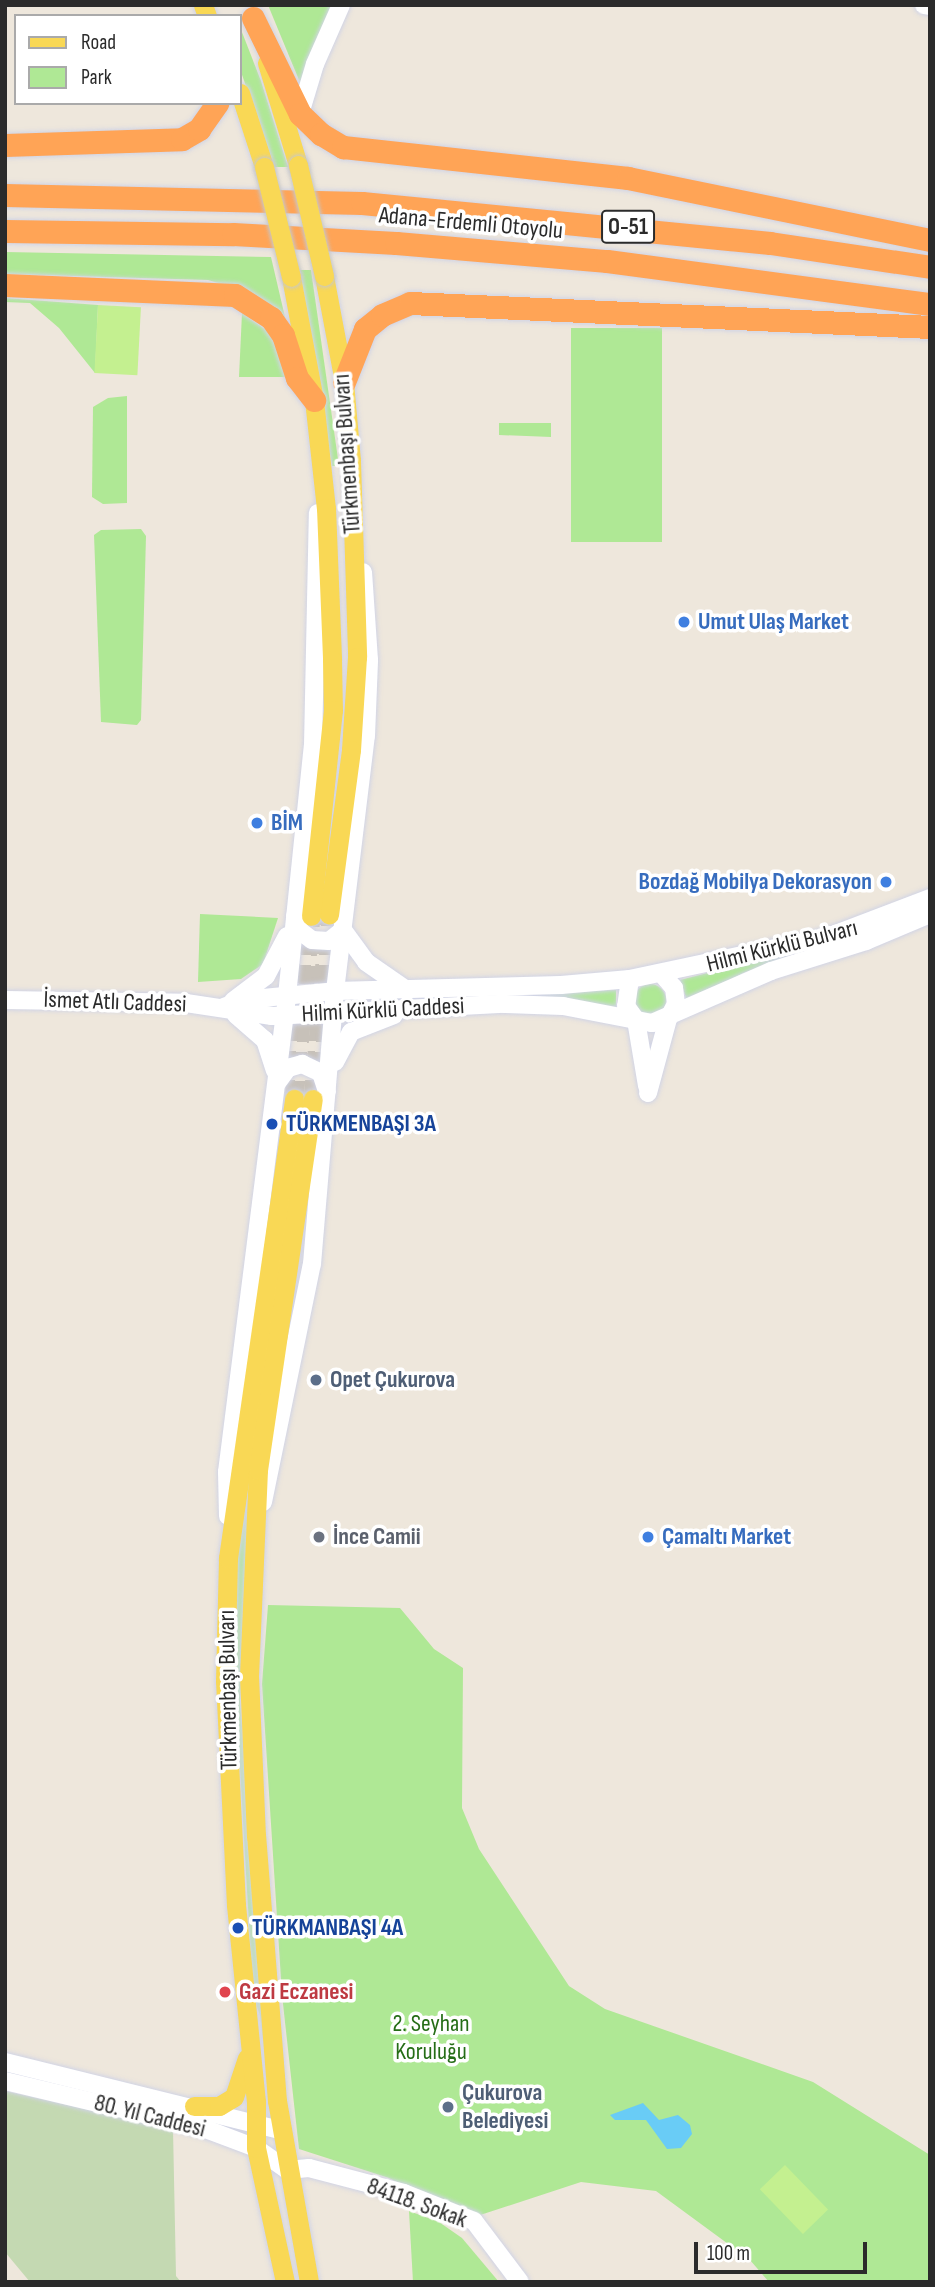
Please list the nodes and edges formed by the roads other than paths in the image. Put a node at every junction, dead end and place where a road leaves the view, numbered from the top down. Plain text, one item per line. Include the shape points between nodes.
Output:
1 (341, 5) edge
2 (924, 5) edge
3 (930, 6) edge
4 (250, 12) edge
5 (242, 99) edge
6 (216, 105) edge
7 (300, 114) junction
8 (5, 145) edge
9 (5, 195) edge
10 (5, 231) edge
11 (930, 240) edge
12 (930, 267) edge
13 (5, 285) edge
14 (930, 304) edge
15 (930, 327) edge
16 (344, 382) junction
17 (314, 400) junction
18 (351, 461) junction
19 (930, 898) edge
20 (930, 914) edge
21 (312, 915) junction
22 (343, 930) junction
23 (662, 974) junction
24 (630, 979) junction
25 (405, 990) junction
26 (335, 991) junction
27 (5, 1000) edge
28 (224, 1007) junction
29 (286, 1007) junction
30 (423, 1008) junction
31 (334, 1010) junction
32 (668, 1018) junction
33 (636, 1020) junction
34 (277, 1083) junction
35 (311, 1097) junction
36 (228, 1558) junction
37 (250, 2039) junction
38 (5, 2062) edge
39 (5, 2081) edge
40 (194, 2106) junction
41 (256, 2123) junction
42 (280, 2130) junction
43 (256, 2148) junction
44 (287, 2170) junction
45 (285, 2282) edge
46 (309, 2282) edge
47 (520, 2282) edge

1 - 7 main road via 315,64
2 - 3 main road
4 - 7 highway
4 - 16 main road, Türkmenbaşı Bulvarı, bridge via 298,165
5 - 17 main road, Türkmenbaşı Bulvarı, bridge via 291,277
6 - 8 highway via 199,129 182,139
7 - 11 highway via 343,147 628,178
9 - 12 highway, Adana-Erdemli Otoyolu / O-51 via 362,203 756,242
10 - 14 highway, Adana-Erdemli Otoyolu / O-51 via 233,234 396,243 607,261
13 - 17 highway via 235,295 271,318 283,335 297,378
15 - 16 highway via 410,303 382,315 365,329
16 - 18 main road, Türkmenbaşı Bulvarı
17 - 21 main road, Türkmenbaşı Bulvarı via 323,482 333,710
18 - 21 main road, Türkmenbaşı Bulvarı via 357,657 351,750
18 - 22 main road via 359,506 369,660 366,736
19 - 23 main road, Hilmi Kürklü Bulvarı via 828,937
20 - 32 main road, Hilmi Kürklü Caddesi via 866,941 771,971
21 - 22 main road via 300,931 312,940 329,940
21 - 28 main road via 266,976
21 - 29 main road
22 - 25 main road via 366,962
22 - 26 main road
23 - 24 main road, Hilmi Kürklü Bulvarı
23 - 32 main road via 677,996
24 - 25 main road, Hilmi Kürklü Caddesi
24 - 33 main road via 626,1006
25 - 26 main road, Hilmi Kürklü Caddesi
26 - 29 main road, Hilmi Kürklü Caddesi
26 - 31 main road
27 - 28 main road, İsmet Atlı Caddesi
28 - 29 main road, Hilmi Kürklü Caddesi via 242,1000
28 - 34 main road via 265,1040
29 - 31 main road, Hilmi Kürklü Caddesi
29 - 34 main road
30 - 31 main road, Hilmi Kürklü Caddesi
30 - 33 main road, Hilmi Kürklü Caddesi via 563,1006
30 - 35 main road via 379,1018 351,1032
31 - 35 main road
32 - 33 main road, Hilmi Kürklü Caddesi via 652,1023
32 - 33 main road via 648,1093
34 - 35 main road via 288,1069 312,1066 321,1073
34 - 36 main road via 228,1472
35 - 36 main road, Türkmenbaşı Bulvarı
35 - 42 main road, Türkmenbaşı Bulvarı via 258,1470 249,1676
36 - 37 main road, Türkmenbaşı Bulvarı via 225,1681 232,1838
37 - 40 main road via 243,2078 234,2097 219,2106
37 - 41 main road, Türkmenbaşı Bulvarı
38 - 40 main road, 80. Yıl Caddesi
39 - 43 main road, 80. Yıl Caddesi via 167,2118
40 - 41 main road, 80. Yıl Caddesi
41 - 42 main road, 80. Yıl Caddesi
41 - 43 main road, Türkmenbaşı Bulvarı
42 - 44 main road, Türkmenbaşı Bulvarı
43 - 44 main road, 80. Yıl Caddesi
43 - 45 main road, Türkmenbaşı Bulvarı
44 - 46 main road, Türkmenbaşı Bulvarı
44 - 47 main road, 84118. Sokak via 309,2168 404,2193 474,2221

